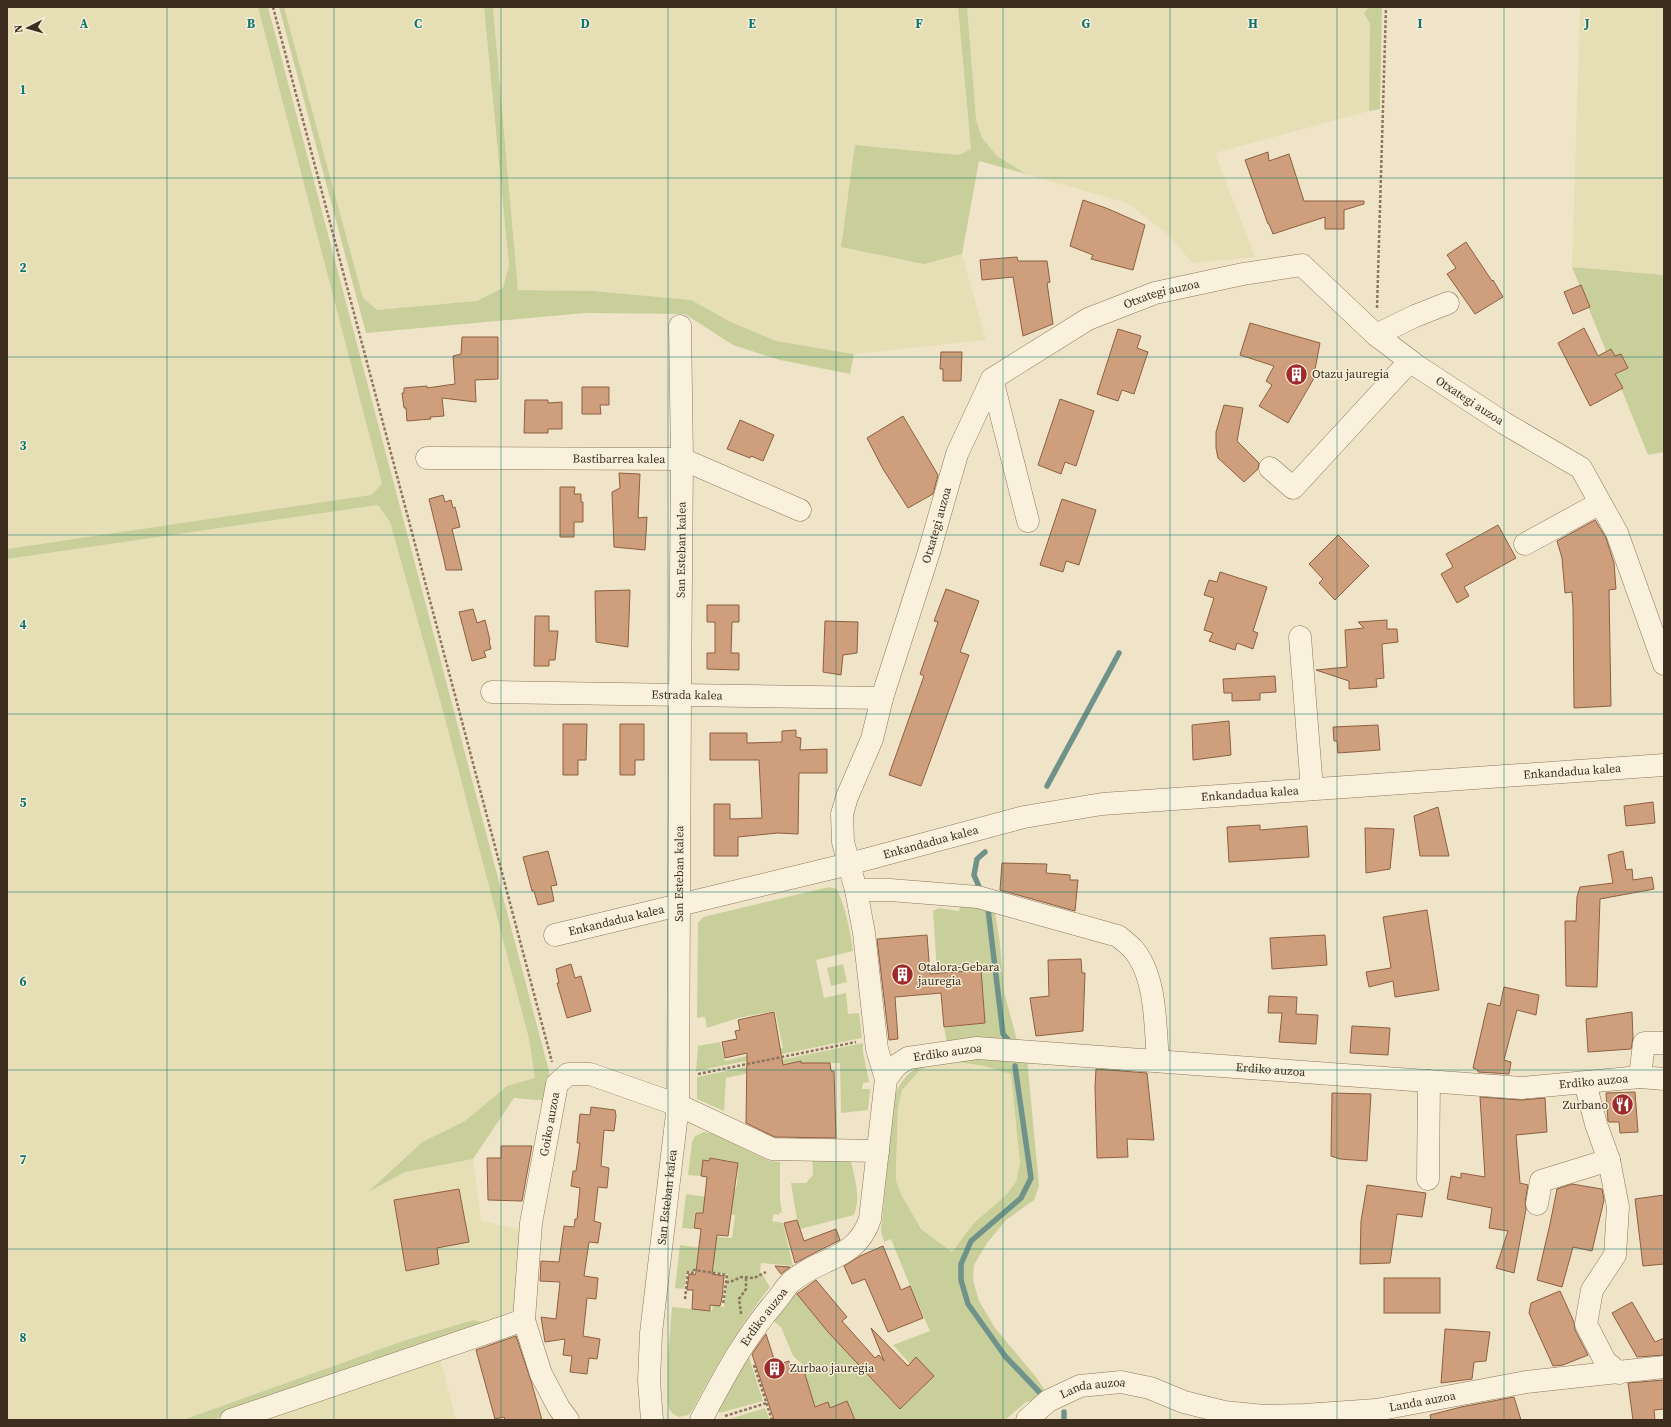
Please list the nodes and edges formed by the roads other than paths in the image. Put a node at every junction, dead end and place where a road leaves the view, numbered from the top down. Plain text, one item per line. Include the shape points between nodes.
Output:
1 (1448, 304) dead end
2 (680, 326) dead end
3 (1376, 335) junction
4 (1410, 361) junction
5 (992, 379) junction
6 (427, 458) dead end
7 (682, 459) junction
8 (1270, 468) dead end
9 (1600, 503) junction
10 (800, 510) dead end
11 (1028, 521) dead end
12 (1525, 544) dead end
13 (1300, 637) dead end
14 (1664, 664) edge
15 (492, 692) dead end
16 (680, 696) junction
17 (882, 698) junction
18 (1664, 765) edge
19 (1312, 789) junction
20 (849, 864) junction
21 (856, 890) junction
22 (680, 904) junction
23 (555, 935) dead end
24 (1664, 1043) edge
25 (1158, 1061) junction
26 (1640, 1076) junction
27 (886, 1079) junction
28 (1664, 1079) edge
29 (1429, 1081) junction
30 (1585, 1083) junction
31 (678, 1105) junction
32 (878, 1151) junction
33 (1609, 1160) junction
34 (1428, 1179) dead end
35 (1537, 1204) dead end
36 (524, 1320) junction
37 (1664, 1367) edge
38 (1618, 1373) junction
39 (710, 1419) edge
40 (231, 1420) edge
41 (568, 1420) edge
42 (652, 1420) edge
43 (1027, 1420) edge

1 - 3 street via 1415,316
2 - 7 street, San Esteban kalea
3 - 4 street, Otxategi auzoa
3 - 5 street, Otxategi auzoa via 1302,265 1243,274 1155,293 1088,319
4 - 8 street via 1293,488
4 - 9 street, Otxategi auzoa via 1504,423 1581,468
5 - 11 street
5 - 17 street, Otxategi auzoa via 957,454 929,552
6 - 7 street, Bastibarrea kalea
7 - 10 street, Bastibarrea kalea
7 - 16 street, San Esteban kalea
9 - 12 street
9 - 14 street, Otxategi auzoa via 1617,533
13 - 19 street, Enkandadua kalea
15 - 16 street, Estrada kalea
16 - 17 street, Estrada kalea
16 - 22 street, San Esteban kalea
17 - 20 street, Otxategi auzoa via 872,739 842,814 843,842
18 - 19 street, Enkandadua kalea
19 - 20 street, Enkandadua kalea via 1102,804 1024,817
20 - 21 street, Erdiko auzoa
20 - 22 street, Enkandadua kalea
21 - 25 street via 978,897 1118,936 1133,949 1145,969 1152,993
21 - 27 street, Erdiko auzoa via 864,932 877,1049
22 - 23 street, Enkandadua kalea
22 - 31 street, San Esteban kalea
24 - 26 street via 1644,1043
25 - 27 street, Erdiko auzoa via 977,1048 908,1058 897,1065
25 - 29 street, Erdiko auzoa
26 - 28 street, Erdiko auzoa
26 - 30 street, Erdiko auzoa
27 - 32 street, Erdiko auzoa
29 - 30 street, Erdiko auzoa via 1522,1088
29 - 34 street
30 - 33 street
31 - 32 street, Goiko auzoa via 772,1149
31 - 36 street, Goiko auzoa via 590,1074 568,1074 557,1084 531,1223
31 - 42 street, San Esteban kalea via 651,1333 649,1381
32 - 39 street, Erdiko auzoa via 870,1219 860,1240 851,1249 792,1282 766,1312 741,1347
33 - 35 street via 1541,1181
33 - 38 street via 1618,1207 1615,1255 1592,1290 1586,1324 1604,1361
36 - 40 street
36 - 41 street, Goiko auzoa via 541,1374
37 - 38 street, Landa auzoa
38 - 43 street, Landa auzoa via 1526,1382 1376,1410 1264,1416 1224,1412 1184,1402 1150,1388 1120,1382 1080,1386 1048,1401

